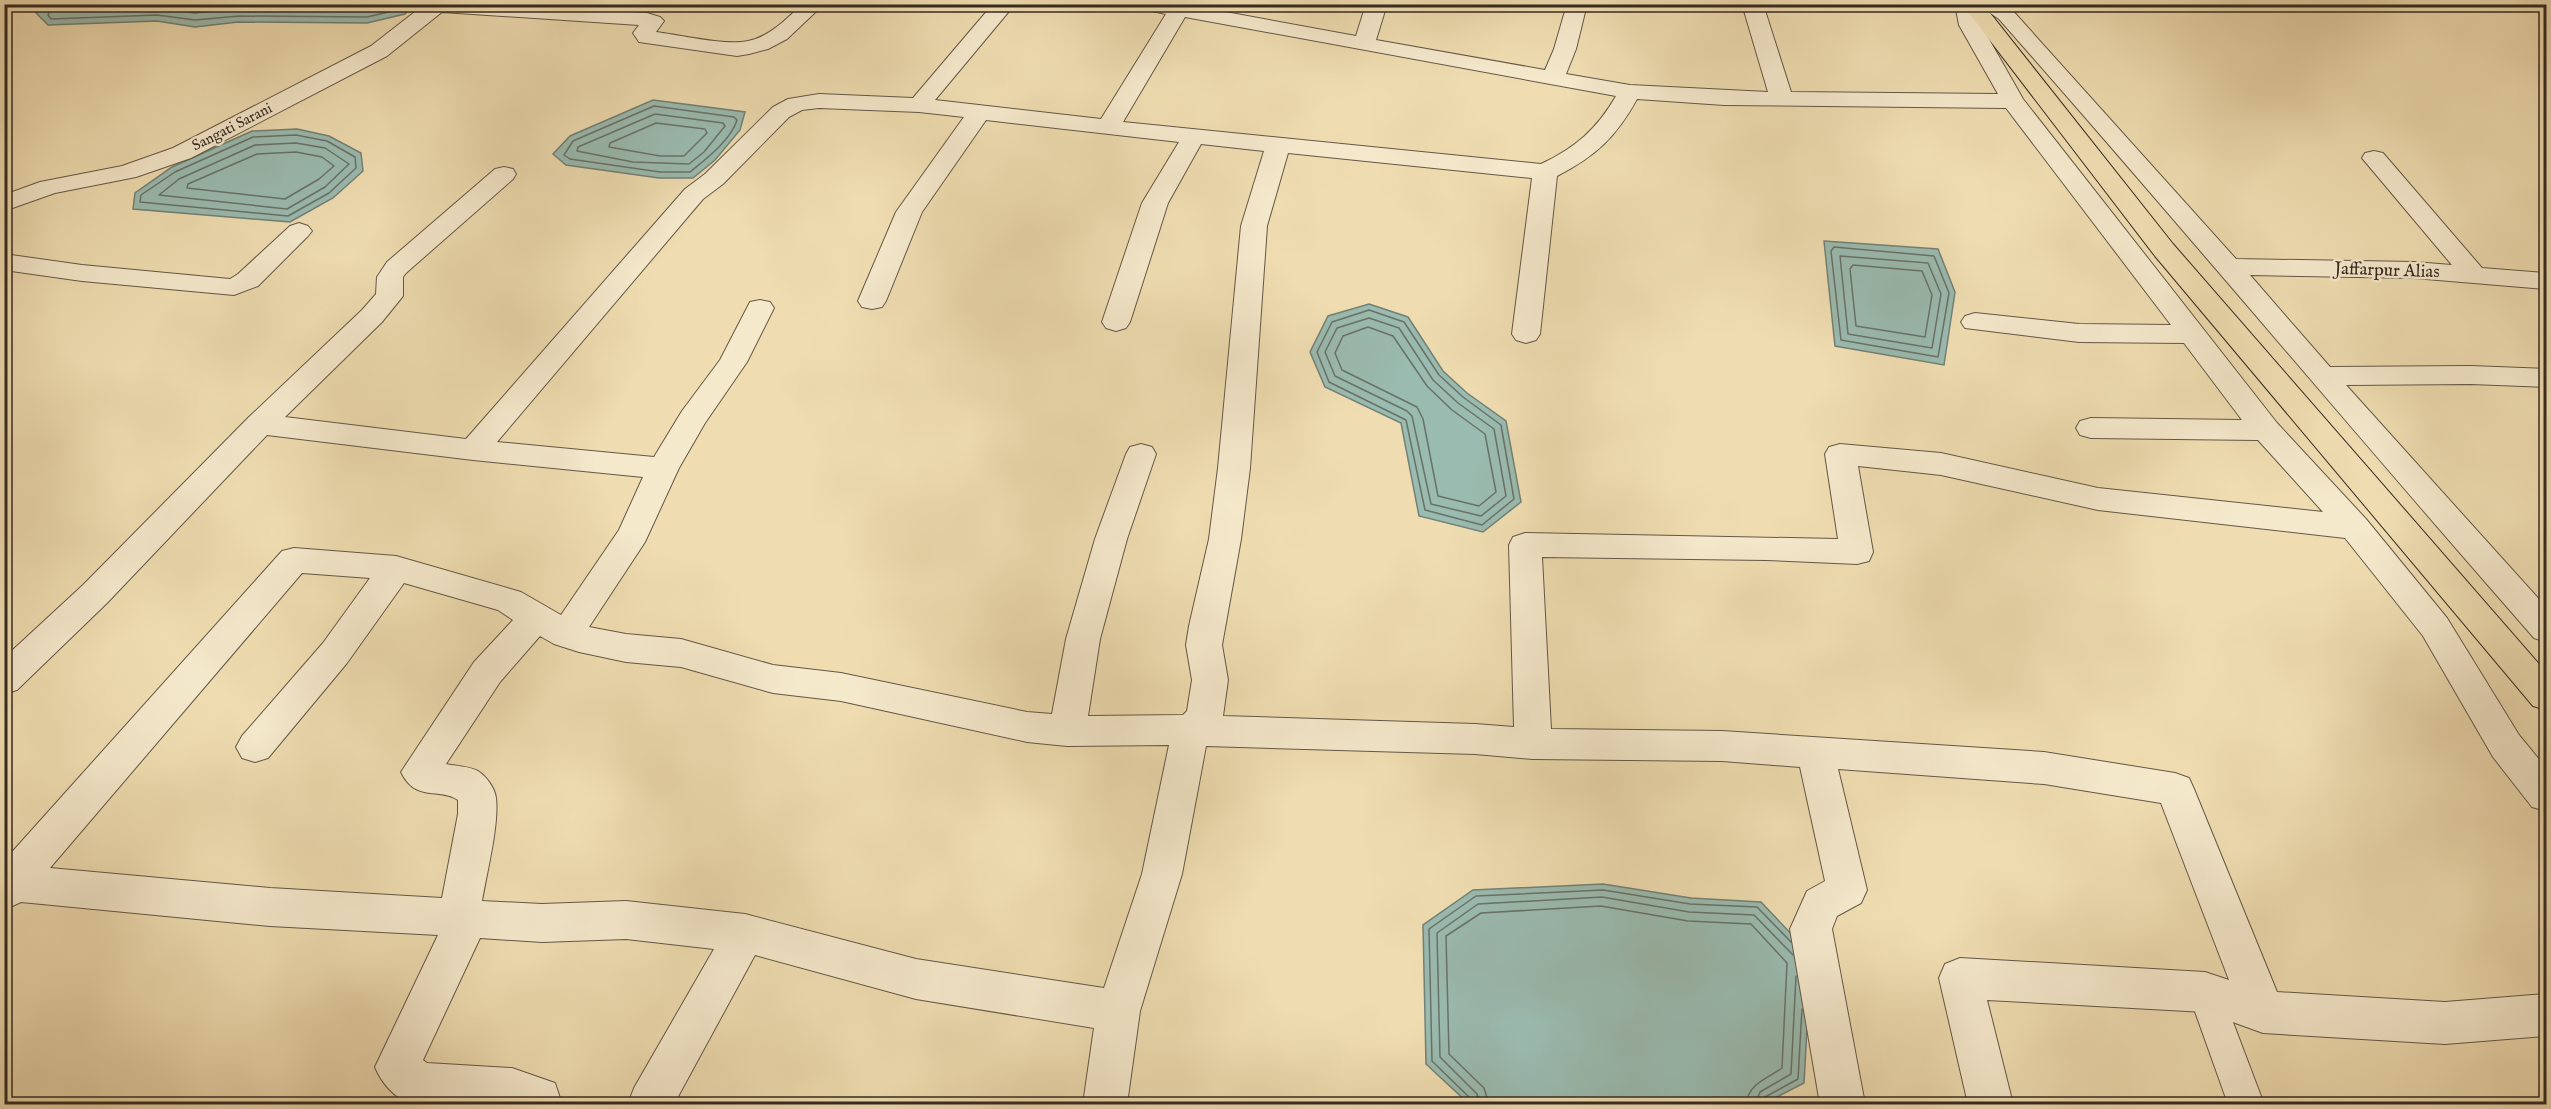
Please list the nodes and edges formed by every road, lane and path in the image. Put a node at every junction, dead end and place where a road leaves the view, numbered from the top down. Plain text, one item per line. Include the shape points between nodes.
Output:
1 (814, 4) edge
2 (1005, 4) edge
3 (1145, 4) edge
4 (1377, 4) edge
5 (1577, 4) edge
6 (1752, 4) edge
7 (1965, 4) edge
8 (1972, 4) edge
9 (1987, 4) edge
10 (439, 5) edge
11 (1184, 9) edge
12 (1364, 45) junction
13 (1553, 78) junction
14 (2020, 89) junction
15 (1630, 92) junction
16 (1781, 98) junction
17 (919, 105) junction
18 (980, 111) junction
19 (1109, 126) junction
20 (1195, 135) junction
21 (1278, 145) junction
22 (2374, 158) dead end
23 (1545, 172) junction
24 (504, 174) dead end
25 (4, 204) edge
26 (299, 231) dead end
27 (4, 262) edge
28 (2227, 267) junction
29 (2475, 276) junction
30 (2547, 281) edge
31 (872, 301) dead end
32 (760, 308) dead end
33 (1116, 322) dead end
34 (1975, 322) dead end
35 (1526, 334) dead end
36 (2194, 334) junction
37 (2322, 376) junction
38 (2547, 378) edge
39 (260, 424) junction
40 (2091, 428) dead end
41 (2266, 430) junction
42 (473, 450) junction
43 (1141, 454) dead end
44 (663, 468) junction
45 (2355, 527) junction
46 (396, 568) junction
47 (551, 626) junction
48 (2547, 629) edge
49 (4, 680) edge
50 (2547, 696) edge
51 (1191, 730) junction
52 (1067, 731) junction
53 (1533, 744) junction
54 (255, 747) dead end
55 (1816, 754) junction
56 (2547, 795) edge
57 (8, 885) edge
58 (459, 918) junction
59 (745, 933) junction
60 (2205, 992) junction
61 (1118, 1011) junction
62 (2263, 1012) junction
63 (2547, 1015) edge
64 (538, 1104) edge
65 (650, 1104) edge
66 (1105, 1104) edge
67 (1842, 1104) edge
68 (1990, 1104) edge
69 (2246, 1104) edge

1 - 10 street via 781,34 751,49 647,37 644,33 653,21 647,19
2 - 17 street
3 - 11 street
4 - 12 street
5 - 13 street
6 - 16 street
7 - 14 street via 1970,25
8 - 14 main road
9 - 28 street via 2006,15
10 - 25 street, Sangati Sarani via 379,51 182,153 127,172 49,187
11 - 12 street
11 - 19 street
12 - 13 street
13 - 15 street
14 - 16 street
14 - 36 street
14 - 50 main road via 2164,250
15 - 16 street
15 - 23 street via 1610,128 1595,143 1579,156
17 - 18 street
17 - 42 street via 813,101 781,112 694,194
18 - 19 street
18 - 31 street via 909,212
19 - 20 street
20 - 21 street
20 - 33 street via 1155,203
21 - 23 street
21 - 51 street via 1254,226 1234,468 1204,645 1210,680 1204,718
22 - 29 street
23 - 35 street
24 - 39 street via 396,268 390,277 389,296 372,316
26 - 27 street via 248,280 234,287
28 - 29 street, Jaffarpur Alias via 2414,270
28 - 37 street
29 - 30 street, Jaffarpur Alias
32 - 44 street via 733,362
34 - 36 street via 2079,333
36 - 41 street
37 - 38 street
37 - 48 street
39 - 42 street
39 - 49 street via 95,594
40 - 41 street
41 - 45 street
42 - 44 street
43 - 52 street via 1111,539 1083,639
44 - 47 street via 633,534
45 - 53 street via 2098,499 1941,464 1840,454 1857,552 1526,545
45 - 56 street via 2435,627 2506,746
46 - 47 street via 509,601
46 - 54 street via 335,653
46 - 57 street via 294,560
47 - 52 street via 626,648 681,653 773,679 841,687 1027,727
47 - 58 street via 487,672 420,772 433,779 466,783 477,795
51 - 52 street
51 - 53 street
51 - 61 street via 1162,874
53 - 55 street via 1722,746
55 - 62 street via 2044,768 2175,789
55 - 67 street via 1847,890 1821,904 1811,929
57 - 58 street
58 - 59 street via 542,923 626,920
58 - 64 street via 459,938 397,1067 418,1085 512,1090 539,1099
59 - 61 street via 916,979
59 - 65 street
60 - 62 street
60 - 68 street via 1960,978
60 - 69 lane
61 - 66 street
62 - 63 street via 2445,1023

